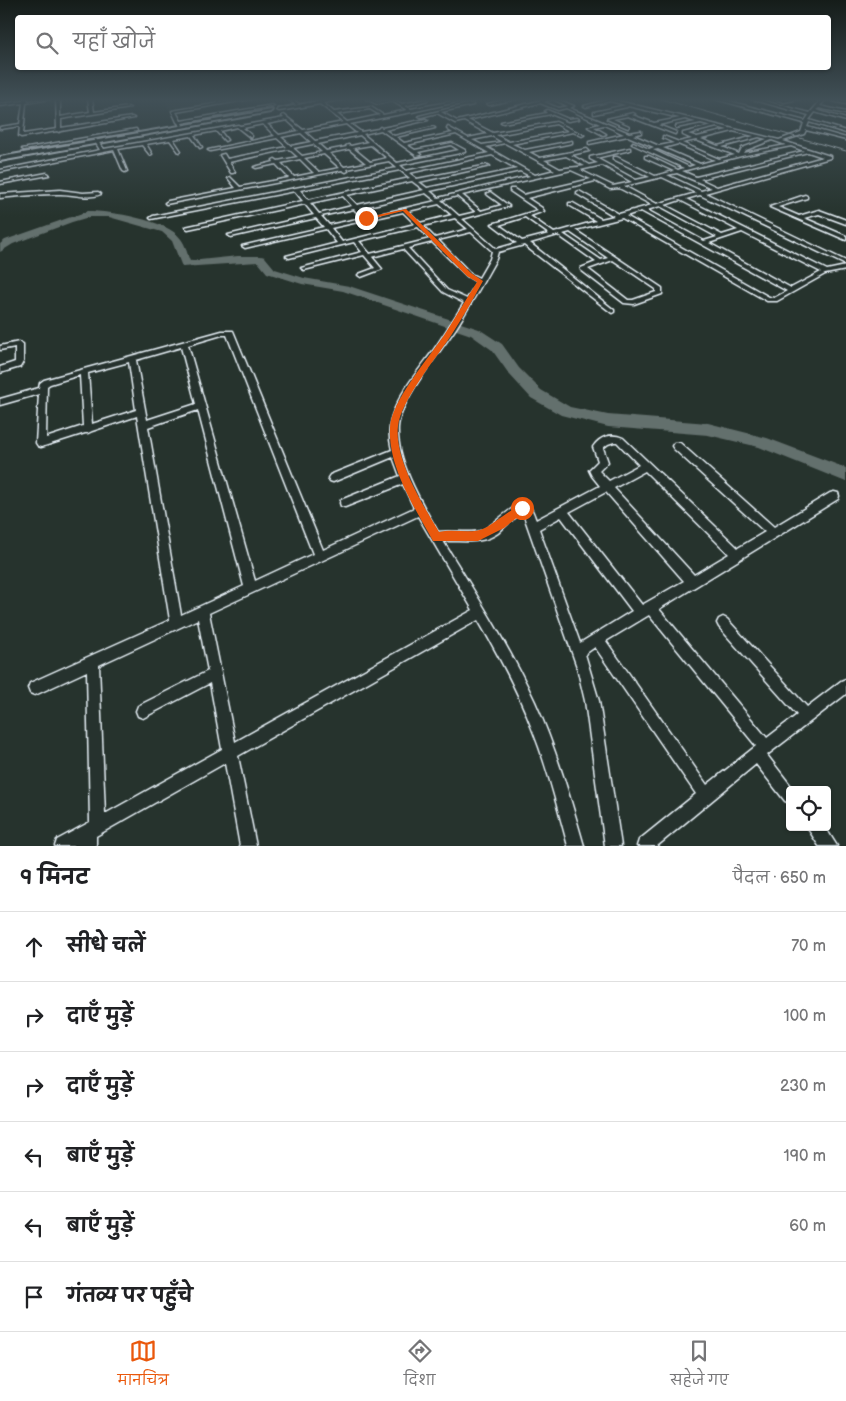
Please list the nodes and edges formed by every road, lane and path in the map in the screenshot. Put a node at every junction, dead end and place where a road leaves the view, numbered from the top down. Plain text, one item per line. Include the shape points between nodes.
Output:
1 (96, 138) edge
2 (108, 138) edge
3 (194, 138) edge
4 (266, 138) edge
5 (281, 138) edge
6 (310, 138) edge
7 (336, 138) edge
8 (338, 138) edge
9 (366, 138) edge
10 (396, 138) edge
11 (433, 138) edge
12 (500, 138) edge
13 (531, 138) edge
14 (639, 138) edge
15 (671, 138) edge
16 (750, 138) edge
17 (787, 138) edge
18 (171, 139) joint
19 (468, 139) edge
20 (608, 139) joint
21 (697, 139) joint
22 (772, 139) joint
23 (258, 140) junction
24 (97, 141) junction
25 (779, 141) junction
26 (571, 142) dead end
27 (615, 142) dead end
28 (315, 143) junction
29 (372, 143) junction
30 (508, 143) junction
31 (633, 143) dead end
32 (679, 143) junction
33 (144, 144) junction
34 (239, 144) junction
35 (403, 144) junction
36 (622, 145) dead end
37 (791, 145) junction
38 (200, 147) dead end
39 (481, 147) junction
40 (597, 147) dead end
41 (718, 147) junction
42 (291, 148) junction
43 (349, 148) junction
44 (660, 148) junction
45 (116, 149) junction
46 (24, 150) dead end
47 (210, 150) dead end
48 (587, 150) dead end
49 (604, 150) dead end
50 (649, 150) junction
51 (102, 151) junction
52 (179, 151) dead end
53 (270, 152) junction
54 (524, 152) junction
55 (805, 152) junction
56 (325, 153) junction
57 (416, 153) joint
58 (495, 153) junction
59 (150, 154) dead end
60 (566, 154) junction
61 (751, 154) junction
62 (222, 155) dead end
63 (740, 155) junction
64 (613, 156) junction
65 (249, 157) junction
66 (647, 157) dead end
67 (0, 158) edge
68 (301, 158) junction
69 (391, 159) junction
70 (539, 160) junction
71 (226, 161) junction
72 (720, 161) junction
73 (768, 161) junction
74 (278, 162) junction
75 (369, 163) junction
76 (397, 164) junction
77 (601, 164) junction
78 (804, 164) junction
79 (488, 166) dead end
80 (701, 166) junction
81 (256, 167) junction
82 (589, 167) junction
83 (343, 168) junction
84 (521, 169) junction
85 (690, 169) junction
86 (404, 170) junction
87 (575, 170) junction
88 (0, 171) edge
89 (125, 171) dead end
90 (560, 171) junction
91 (678, 171) junction
92 (233, 172) dead end
93 (260, 172) dead end
94 (316, 173) junction
95 (47, 174) dead end
96 (663, 175) junction
97 (265, 177) dead end
98 (535, 177) junction
99 (654, 177) junction
100 (230, 178) dead end
101 (292, 178) junction
102 (354, 178) junction
103 (696, 179) junction
104 (415, 180) junction
105 (594, 180) junction
106 (270, 182) junction
107 (636, 182) junction
108 (0, 183) edge
109 (620, 186) junction
110 (239, 189) junction
111 (366, 189) junction
112 (717, 189) junction
113 (298, 190) junction
114 (427, 190) junction
115 (512, 190) dead end
116 (579, 193) dead end
117 (98, 194) dead end
118 (344, 194) junction
119 (490, 194) dead end
120 (702, 194) junction
121 (459, 195) junction
122 (0, 196) edge
123 (522, 197) junction
124 (805, 197) dead end
125 (682, 199) junction
126 (439, 200) junction
127 (380, 201) junction
128 (307, 202) junction
129 (168, 203) dead end
130 (571, 204) dead end
131 (660, 206) junction
132 (355, 207) junction
133 (404, 210) junction
134 (643, 210) junction
135 (257, 212) junction
136 (393, 212) junction
137 (480, 213) junction
138 (319, 215) junction
139 (526, 215) junction
140 (457, 217) junction
141 (621, 217) junction
142 (153, 218) dead end
143 (366, 218) junction
144 (799, 218) junction
145 (602, 222) junction
146 (846, 222) edge
147 (418, 225) junction
148 (188, 227) dead end
149 (328, 227) junction
150 (265, 228) junction
151 (472, 230) junction
152 (742, 230) junction
153 (572, 231) junction
154 (231, 235) dead end
155 (557, 235) junction
156 (722, 237) junction
157 (846, 238) edge
158 (271, 240) junction
159 (354, 240) junction
160 (434, 240) junction
161 (704, 243) junction
162 (340, 244) junction
163 (524, 244) junction
164 (245, 246) dead end
165 (404, 247) junction
166 (495, 252) junction
167 (367, 255) junction
168 (289, 256) dead end
169 (613, 258) junction
170 (600, 262) junction
171 (846, 263) edge
172 (304, 268) dead end
173 (846, 268) edge
174 (826, 272) junction
175 (362, 275) dead end
176 (480, 281) junction
177 (792, 291) junction
178 (468, 302) junction
179 (612, 312) dead end
180 (184, 344) junction
181 (0, 348) edge
182 (132, 359) junction
183 (0, 370) edge
184 (84, 373) junction
185 (43, 390) junction
186 (0, 402) edge
187 (201, 406) junction
188 (141, 412) junction
189 (143, 425) junction
190 (88, 430) junction
191 (677, 446) dead end
192 (396, 452) junction
193 (646, 466) junction
194 (334, 478) dead end
195 (406, 478) junction
196 (607, 487) junction
197 (834, 496) dead end
198 (345, 503) dead end
199 (421, 510) junction
200 (563, 512) junction
201 (533, 527) junction
202 (773, 532) junction
203 (437, 537) junction
204 (736, 554) junction
205 (320, 557) junction
206 (692, 581) junction
207 (251, 588) junction
208 (645, 610) junction
209 (203, 611) junction
210 (481, 612) junction
211 (176, 623) junction
212 (723, 623) dead end
213 (597, 639) junction
214 (578, 651) junction
215 (92, 662) junction
216 (215, 674) junction
217 (846, 686) edge
218 (35, 688) dead end
219 (143, 711) dead end
220 (807, 716) junction
221 (762, 751) junction
222 (230, 753) junction
223 (786, 790) edge
224 (706, 796) junction
225 (817, 831) edge
226 (92, 835) edge
227 (63, 846) edge
228 (248, 846) edge
229 (576, 846) edge
230 (613, 846) edge
231 (645, 846) edge
232 (829, 846) edge

1 - 46 street
2 - 24 main road
3 - 38 street
4 - 23 street
5 - 42 street
6 - 28 street
7 - 28 street
8 - 43 street
9 - 29 street
10 - 35 street
11 - 35 street
12 - 30 street
13 - 30 street
14 - 44 street
15 - 32 street
16 - 41 street
17 - 25 street
18 - 33 street
18 - 52 street
19 - 39 street
20 - 27 street
20 - 40 street via 590,143
21 - 32 street
21 - 41 street
22 - 25 street
22 - 63 street via 744,149
23 - 34 street
23 - 53 street
24 - 51 street
24 - 67 main road
25 - 37 street
26 - 54 street
28 - 42 street
28 - 56 street
29 - 43 street
29 - 69 street
30 - 39 street
30 - 54 street
31 - 50 street
32 - 44 street
32 - 72 street
33 - 45 street
33 - 59 street
34 - 47 street
34 - 65 street
35 - 57 street
36 - 64 street via 629,149
37 - 55 street
37 - 61 street
39 - 58 street
41 - 63 street
42 - 53 street
42 - 68 street
43 - 56 street
43 - 75 street
44 - 50 street
44 - 80 street
45 - 51 street
45 - 89 street
48 - 60 street
49 - 64 street
50 - 85 street
51 - 88 street
53 - 65 street
53 - 74 street
54 - 70 street
55 - 73 street
55 - 78 street
55 - 78 street via 828,157
56 - 68 street
56 - 83 street
57 - 76 street via 452,144 463,151
58 - 84 street
58 - 86 street
60 - 70 street
60 - 82 street
61 - 63 street
61 - 73 street
62 - 71 street
63 - 72 street
64 - 77 street via 592,158
64 - 99 street
65 - 71 street
65 - 81 street
66 - 91 street
68 - 74 street
68 - 94 street
69 - 75 street
69 - 76 street
70 - 90 street
71 - 92 street
72 - 80 street
73 - 103 street
74 - 81 street
74 - 101 street
75 - 83 street
76 - 86 street
77 - 82 street
77 - 107 street
78 - 112 street
79 - 104 street
80 - 85 street
81 - 93 street
82 - 87 street
83 - 94 street
83 - 102 street
84 - 98 street
84 - 114 street
85 - 91 street
86 - 102 street
86 - 104 street
87 - 90 street
87 - 105 street
90 - 98 street
91 - 96 street
91 - 103 street
94 - 101 street
95 - 108 street
96 - 99 street
96 - 120 street
97 - 106 street
98 - 121 street
99 - 107 street
100 - 110 street
101 - 106 street
102 - 111 street
102 - 113 street
103 - 112 street
104 - 111 street
104 - 114 street
105 - 109 street via 609,188
105 - 123 street
106 - 110 street
107 - 109 street
109 - 131 street
110 - 129 street
111 - 118 street
111 - 127 street
112 - 120 street
113 - 128 street
113 - 142 street
114 - 126 street
114 - 127 street
115 - 123 street
116 - 141 street
117 - 122 street via 60,192
118 - 128 street
118 - 132 street
119 - 137 street via 507,206
120 - 125 street
120 - 171 street
121 - 126 street
121 - 137 street
123 - 139 street via 541,210
124 - 144 street via 773,207
125 - 131 street
125 - 152 street
126 - 133 street
126 - 140 street
127 - 132 street
127 - 136 street
128 - 135 street
128 - 138 street
130 - 145 street
131 - 134 street
131 - 156 street
132 - 138 street
132 - 143 street
133 - 136 street
133 - 147 street
134 - 141 street
134 - 161 street
135 - 148 street
135 - 150 street
136 - 143 street
137 - 140 street
138 - 149 street
138 - 150 street
139 - 155 street
139 - 163 street via 495,224
140 - 147 street
140 - 151 street
141 - 145 street
141 - 177 street via 763,298 775,300
143 - 149 street
144 - 146 street via 819,212
144 - 157 street
145 - 153 street
147 - 159 street
147 - 160 street
149 - 158 street
149 - 162 street
150 - 154 street
150 - 158 street
151 - 160 street
151 - 166 street
152 - 156 street
152 - 174 street
153 - 155 street
153 - 169 street
155 - 163 street
155 - 170 street
156 - 161 street
158 - 164 street
159 - 162 street
159 - 167 street
160 - 165 street
160 - 176 street
161 - 177 street
162 - 168 street
163 - 166 street
163 - 179 street
165 - 167 street
165 - 178 street via 445,291
166 - 176 street
167 - 172 street
167 - 175 street via 379,269
169 - 170 street
169 - 170 street via 659,288 660,293 626,302 583,269
173 - 174 street
174 - 177 street
176 - 178 street
178 - 192 street via 398,408 394,427
180 - 182 street
180 - 187 street
180 - 205 street via 222,333 232,335
181 - 183 street via 19,344 17,365
182 - 184 street
182 - 188 street
184 - 185 street via 47,382
184 - 190 street
185 - 186 street
185 - 190 street via 41,443
187 - 189 street
187 - 207 street
188 - 189 street
188 - 190 street
189 - 211 street
191 - 202 street
192 - 194 street
192 - 195 street
193 - 196 street
193 - 196 street via 617,438 600,444 603,462 594,470
193 - 204 street
195 - 198 street
195 - 199 street
196 - 200 street
196 - 206 street
197 - 202 street
199 - 203 street
199 - 205 street
200 - 201 street
200 - 208 street
201 - 203 street via 527,511 522,508 501,525 478,537
201 - 214 street
202 - 204 street
203 - 210 street
204 - 206 street
205 - 207 street
206 - 208 street
207 - 209 street
208 - 213 street
208 - 221 street
209 - 211 street
209 - 216 street
210 - 222 street
210 - 229 street via 521,688 558,780
211 - 215 street
212 - 220 street
213 - 214 street
213 - 224 street
214 - 230 street via 592,701
215 - 218 street
215 - 226 street
216 - 219 street
216 - 222 street
217 - 220 street
220 - 221 street
221 - 223 street
221 - 224 street
222 - 226 street
222 - 228 street
224 - 231 street
225 - 232 street
226 - 227 street

